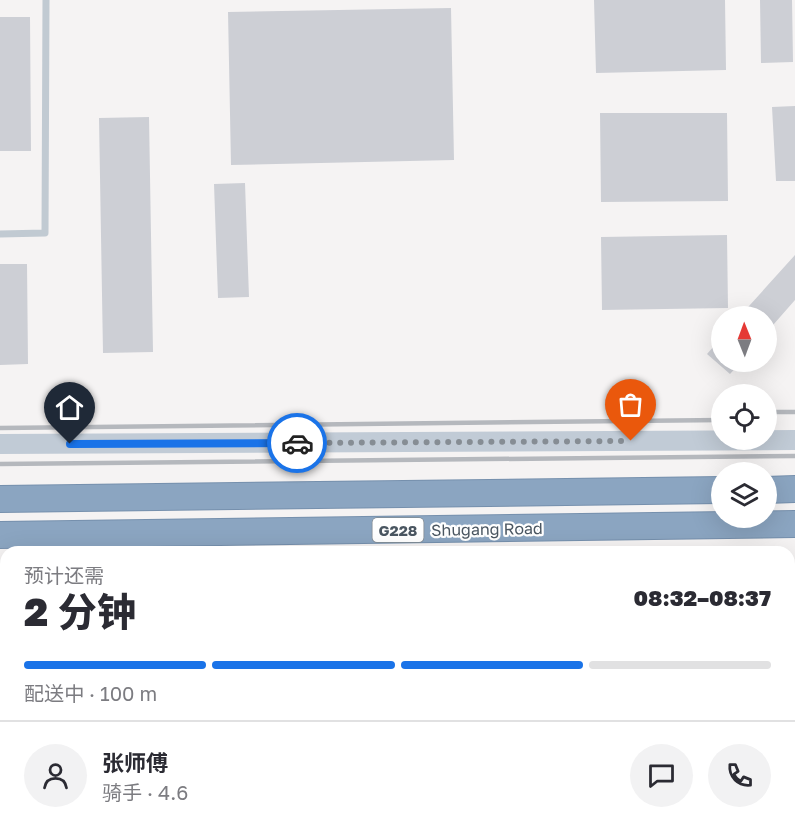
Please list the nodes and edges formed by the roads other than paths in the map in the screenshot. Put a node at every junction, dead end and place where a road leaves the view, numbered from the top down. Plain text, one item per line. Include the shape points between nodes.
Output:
1 (46, 0) edge
2 (0, 234) edge
3 (795, 440) edge
4 (0, 444) edge
5 (795, 489) edge
6 (711, 490) edge
7 (777, 490) edge
8 (0, 499) edge
9 (795, 525) edge
10 (0, 536) edge

1 - 2 lane via 45,233
3 - 4 street
5 - 7 highway
6 - 8 highway, G228
9 - 10 highway, Shugang Road / G228

